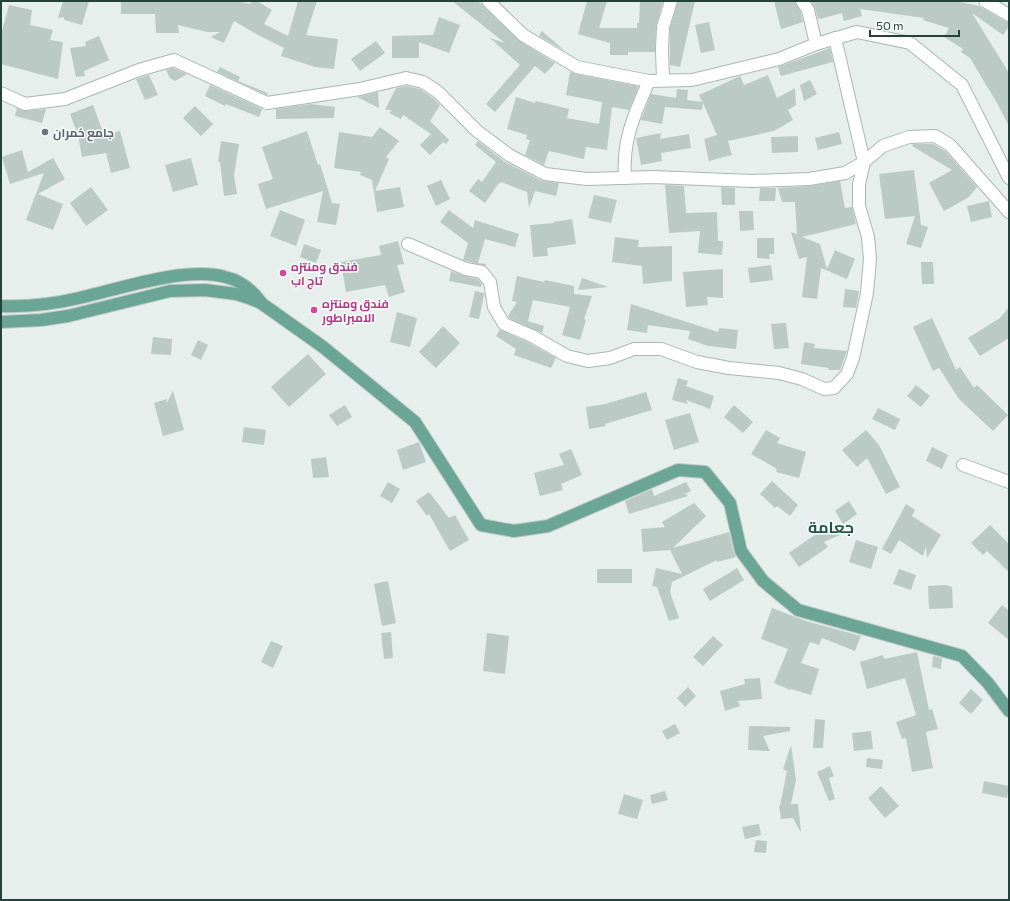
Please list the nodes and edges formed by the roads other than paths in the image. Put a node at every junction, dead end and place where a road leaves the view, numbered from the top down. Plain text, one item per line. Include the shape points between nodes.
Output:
1 (488, 1) edge
2 (671, 1) edge
3 (802, 1) edge
4 (985, 1) edge
5 (1009, 15) edge
6 (835, 38) junction
7 (816, 44) junction
8 (663, 80) junction
9 (649, 81) junction
10 (1, 93) edge
11 (864, 162) junction
12 (625, 178) junction
13 (1009, 178) edge
14 (1009, 212) edge
15 (408, 244) dead end
16 (261, 303) junction
17 (1, 306) edge
18 (1, 322) edge
19 (963, 465) dead end
20 (1009, 482) edge
21 (1009, 711) edge

1 - 9 street via 523,35 577,67
2 - 8 street via 663,28
3 - 7 street via 808,10
4 - 5 street
6 - 7 street
6 - 11 street
6 - 13 street via 857,32 910,43 962,85
7 - 8 street via 779,59 692,80
8 - 9 street
9 - 12 street via 626,141
10 - 12 street via 25,104 65,99 139,70 174,60 268,103 406,78 423,82 438,92 477,131 509,155 545,174 587,179
11 - 12 street via 846,172 809,179 752,181
11 - 14 street via 882,146 909,137 935,136 950,145
11 - 15 street via 859,184 859,206 868,237 870,259 867,294 853,358 847,374 834,388 824,389 802,379 779,373 697,362 662,349 634,349 610,358 588,360 567,356 504,324 494,307 490,282 482,272 466,269
16 - 17 main road via 250,290 235,280 209,274 165,278 62,302
16 - 18 main road via 236,294 188,290 153,294 55,319
16 - 21 main road via 323,347 415,422 481,525 514,531 548,526 678,470 705,472 730,504 741,551 763,581 798,610 962,656 988,683
19 - 20 street

